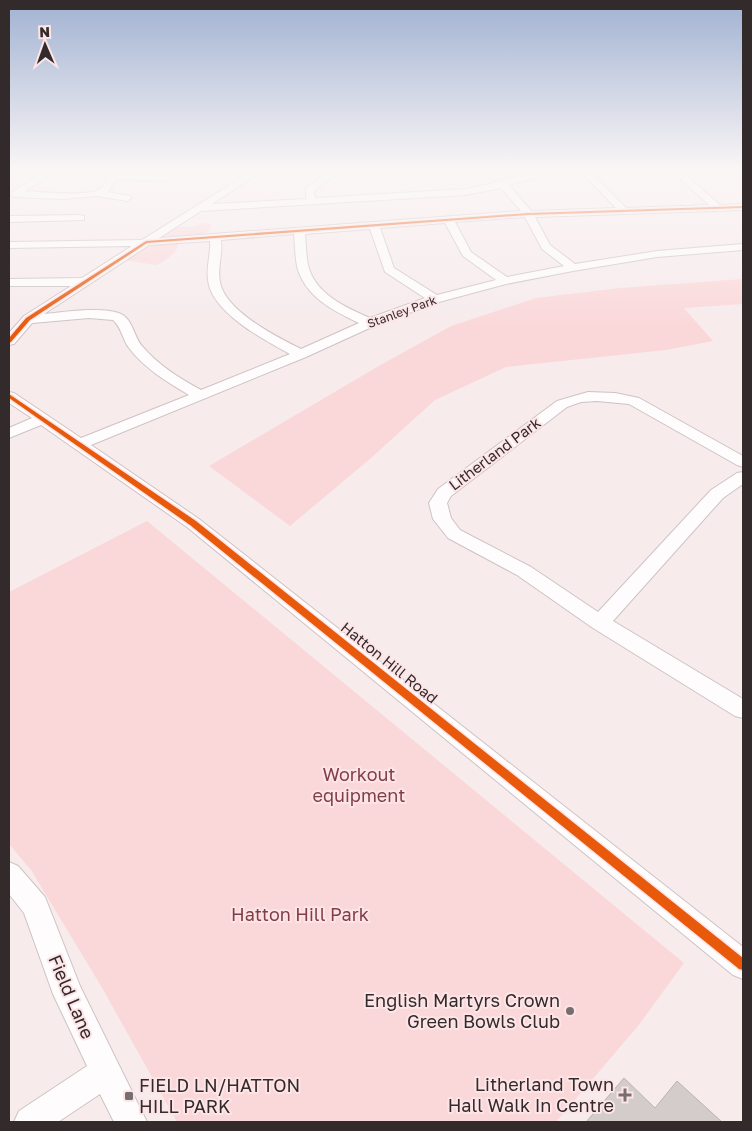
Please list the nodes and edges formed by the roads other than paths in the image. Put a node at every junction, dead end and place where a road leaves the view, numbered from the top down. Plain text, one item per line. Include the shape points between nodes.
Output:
1 (176, 222) edge
2 (426, 222) edge
3 (449, 222) edge
4 (532, 222) edge
5 (374, 226) junction
6 (299, 231) junction
7 (215, 237) junction
8 (144, 242) junction
9 (9, 246) edge
10 (743, 247) edge
11 (573, 268) junction
12 (505, 281) junction
13 (9, 282) edge
14 (83, 282) junction
15 (435, 299) junction
16 (19, 323) edge
17 (369, 323) junction
18 (9, 340) edge
19 (301, 354) junction
20 (200, 395) junction
21 (9, 396) edge
22 (41, 420) junction
23 (9, 433) edge
24 (80, 444) junction
25 (743, 462) edge
26 (743, 477) edge
27 (600, 623) junction
28 (743, 710) edge
29 (9, 874) edge
30 (743, 965) edge
31 (105, 1072) junction
32 (30, 1122) edge
33 (130, 1122) edge

1 - 8 street
2 - 5 street
3 - 12 street via 467,254
4 - 11 street via 546,247
5 - 6 street
5 - 15 street via 389,270
6 - 7 street
6 - 17 street via 304,270 322,298
7 - 8 street
7 - 19 street via 217,247 213,272 215,287 223,300 258,332
8 - 9 street
8 - 14 street
10 - 11 street, Stanley Park via 657,254
11 - 12 street, Stanley Park
12 - 15 street, Stanley Park
13 - 14 street
14 - 16 street
15 - 17 street, Stanley Park
16 - 18 street
16 - 20 street via 89,314 117,317 141,354 177,383
17 - 19 street, Stanley Park
19 - 20 street, Stanley Park
20 - 24 street, Stanley Park
21 - 22 street, Hatton Hill Road
22 - 23 street
22 - 24 street, Hatton Hill Road
24 - 30 street, Hatton Hill Road via 193,523
25 - 27 street, Litherland Park via 634,401 593,396 575,398 562,404 444,493 438,503 442,519 454,534 524,571
26 - 27 street via 717,494
27 - 28 street, Litherland Park
29 - 31 street, Field Lane via 35,906 68,994
31 - 32 street
31 - 33 street, Field Lane

